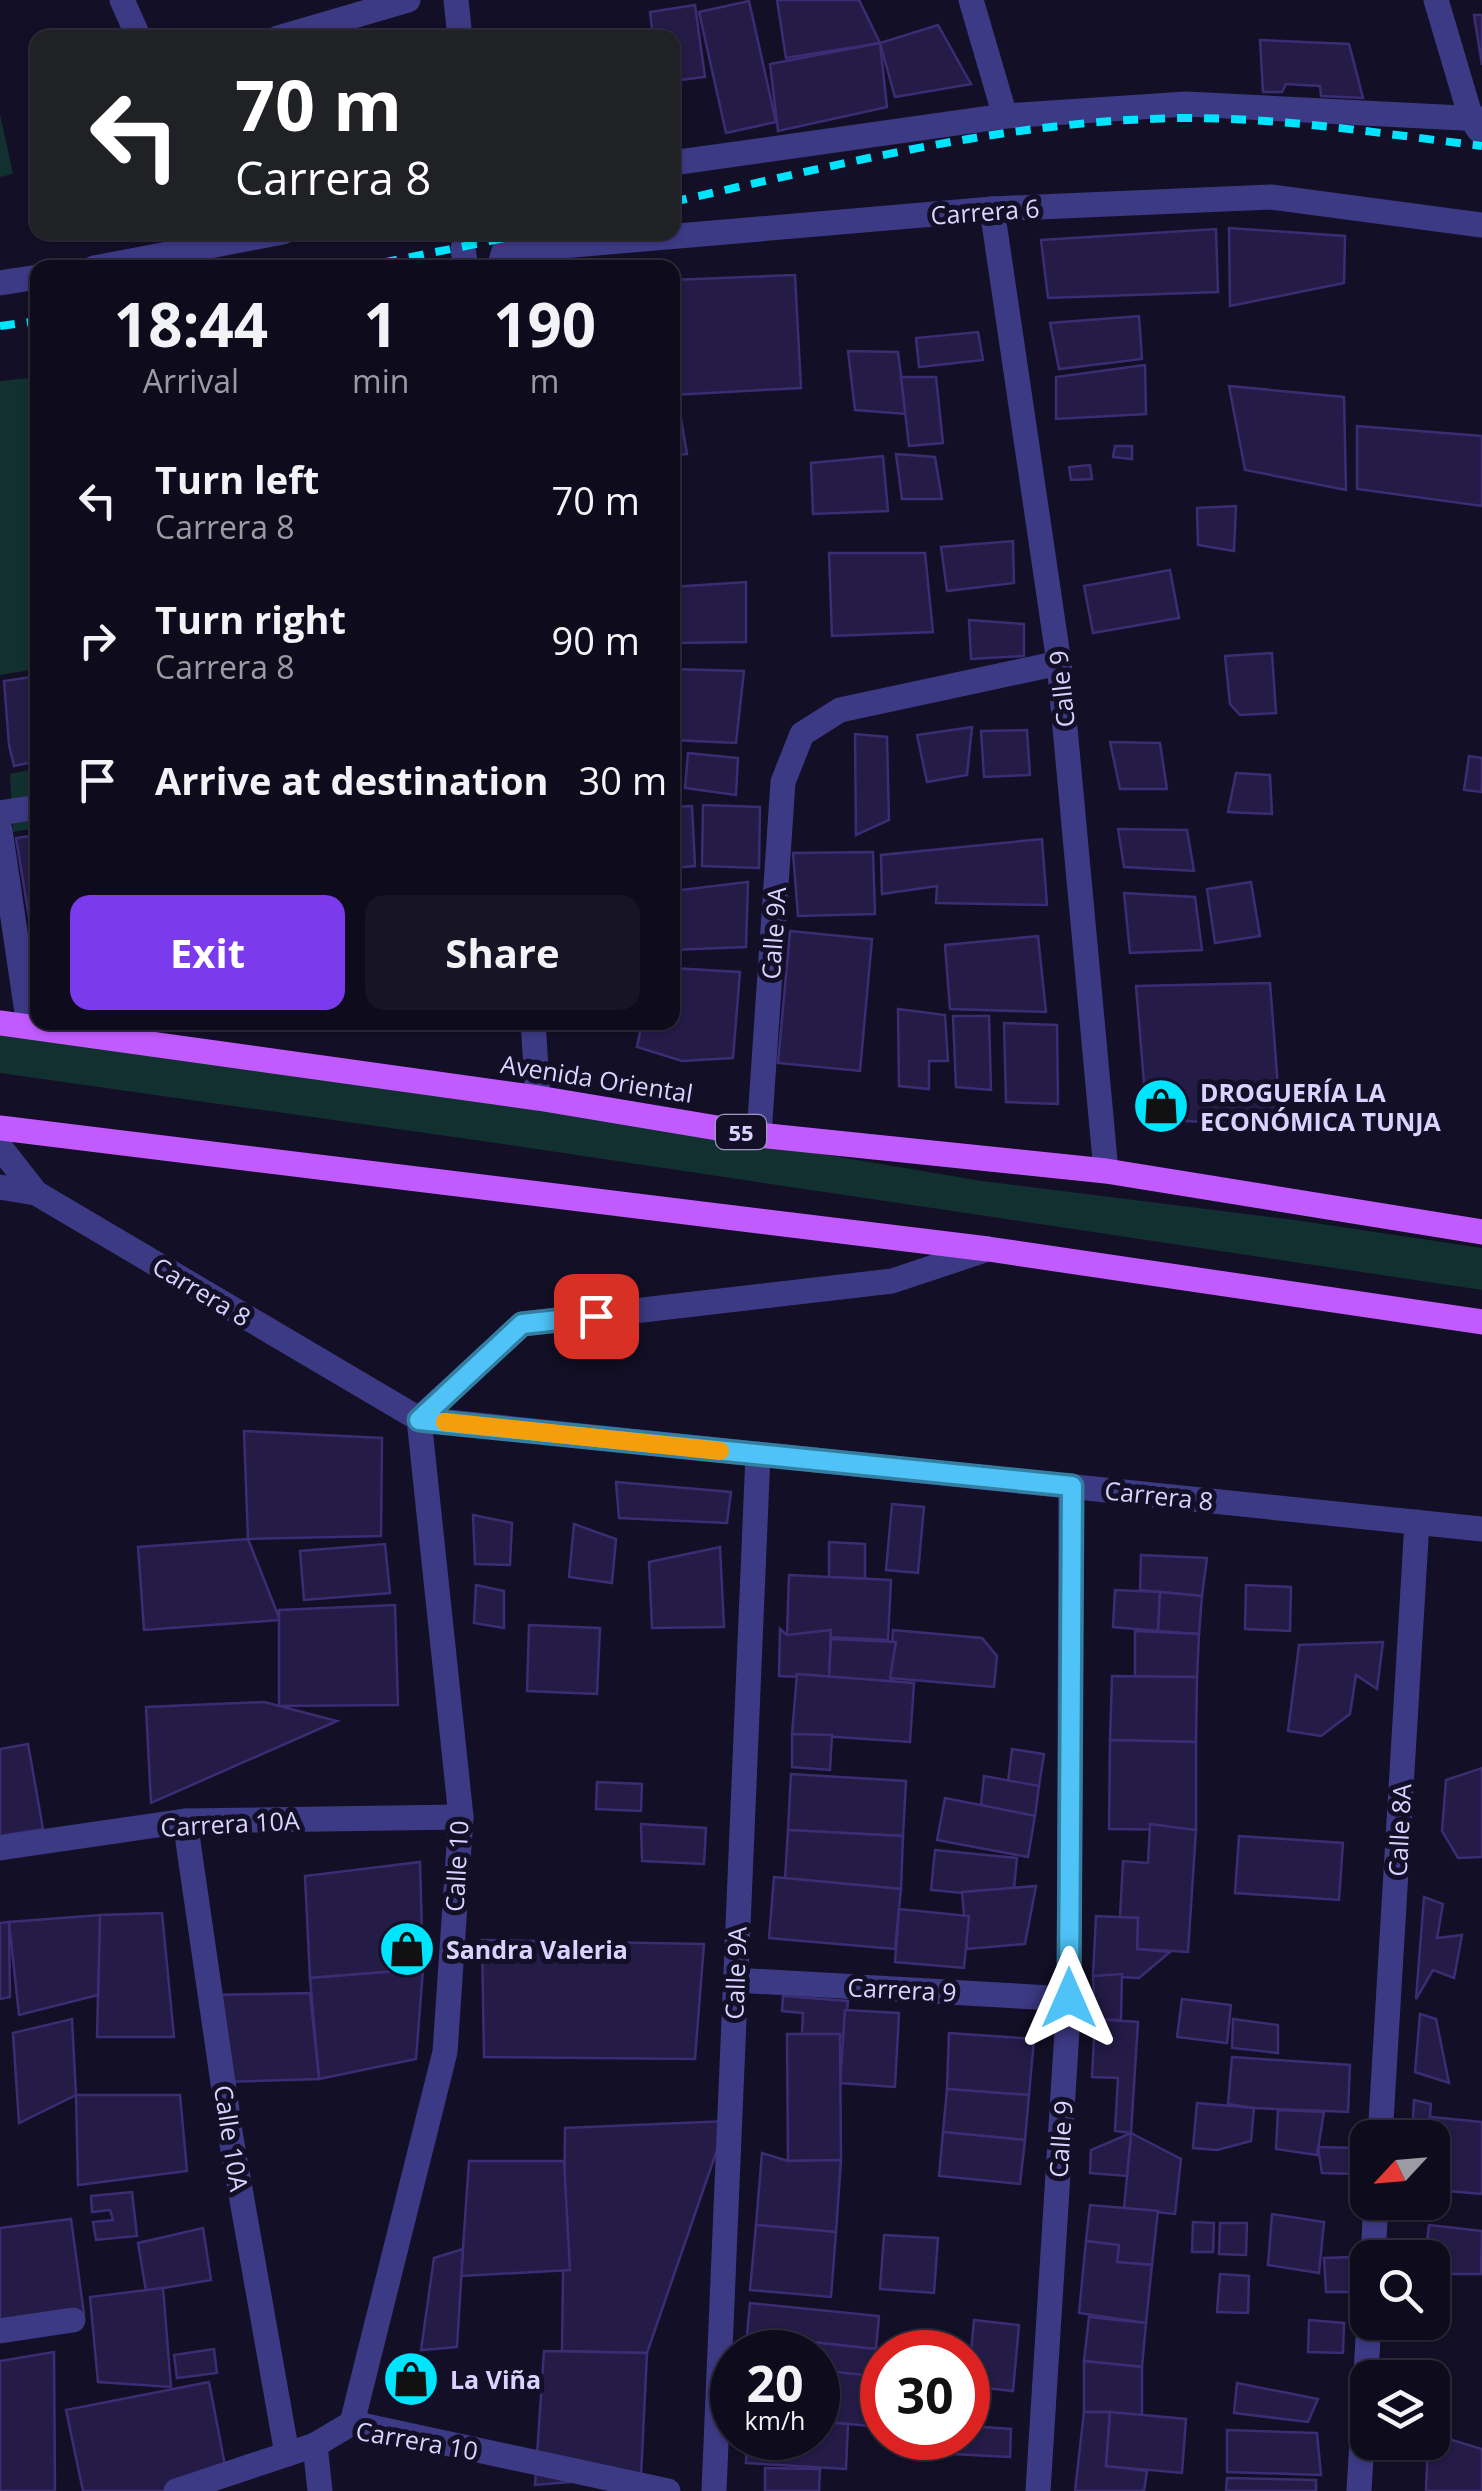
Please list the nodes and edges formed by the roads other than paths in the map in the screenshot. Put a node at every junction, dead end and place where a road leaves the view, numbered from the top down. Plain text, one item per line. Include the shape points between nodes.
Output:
1 (122, 0) edge
2 (408, 0) edge
3 (456, 0) edge
4 (971, 0) edge
5 (1436, 0) edge
6 (135, 30) edge
7 (305, 30) edge
8 (459, 30) edge
9 (1005, 116) junction
10 (1478, 124) edge
11 (680, 162) edge
12 (992, 209) junction
13 (1482, 225) edge
14 (680, 236) edge
15 (210, 240) edge
16 (632, 240) edge
17 (182, 243) edge
18 (122, 260) edge
19 (501, 260) edge
20 (30, 278) edge
21 (0, 283) edge
22 (1059, 664) junction
23 (30, 808) edge
24 (0, 814) edge
25 (0, 830) edge
26 (0, 1023) edge
27 (30, 1026) joint
28 (58, 1030) edge
29 (534, 1030) edge
30 (538, 1098) junction
31 (0, 1128) edge
32 (759, 1135) junction
33 (0, 1148) edge
34 (1106, 1171) junction
35 (0, 1187) edge
36 (36, 1193) junction
37 (1482, 1232) edge
38 (988, 1250) junction
39 (1482, 1322) edge
40 (419, 1420) junction
41 (758, 1454) junction
42 (1072, 1486) junction
43 (1417, 1522) junction
44 (1482, 1529) edge
45 (460, 1817) junction
46 (185, 1821) junction
47 (0, 1848) edge
48 (735, 1980) junction
49 (1069, 1998) junction
50 (1381, 2120) edge
51 (73, 2320) dead end
52 (0, 2332) edge
53 (1368, 2340) edge
54 (352, 2423) junction
55 (315, 2445) junction
56 (287, 2454) junction
57 (176, 2491) edge
58 (320, 2491) edge
59 (668, 2491) edge
60 (714, 2491) edge
61 (1038, 2491) edge
62 (1359, 2491) edge

1 - 6 street
2 - 7 street
3 - 8 street
4 - 9 street
5 - 10 street
9 - 10 street via 1186,104
9 - 11 street
12 - 13 street, Carrera 6 via 1271,197
12 - 14 street, Carrera 6
12 - 22 street, Calle 9
15 - 17 street
16 - 19 street, Carrera 6 via 504,251
17 - 18 street
20 - 21 street
22 - 32 street, Calle 9A via 840,710 802,734 783,782
22 - 34 street, Calle 9
23 - 24 street
25 - 27 street
26 - 27 main road, Avenida Oriental / 55
28 - 30 main road, Avenida Oriental / 55
29 - 30 street
30 - 32 main road, Avenida Oriental / 55
31 - 38 main road
32 - 34 main road, Avenida Oriental / 55
33 - 36 street, Carrera 8
34 - 37 main road, Avenida Oriental / 55
35 - 36 street
36 - 40 street, Carrera 8
38 - 39 main road
38 - 40 street via 892,1281 522,1324
40 - 41 street, Carrera 8
40 - 45 street, Calle 10
41 - 42 street, Carrera 8
41 - 48 street, Calle 9A
42 - 43 street, Carrera 8
42 - 49 street, Calle 9
43 - 44 street, Carrera 8
43 - 50 street, Calle 8A
45 - 46 street, Carrera 10A
45 - 54 street, Calle 10 via 444,2052
46 - 47 street, Carrera 10A
46 - 56 street, Calle 10A via 231,2138
48 - 49 street, Carrera 9
48 - 60 street, Calle 9A
49 - 61 street, Calle 9
51 - 52 street
53 - 62 street
54 - 55 street, Carrera 10
54 - 59 street, Carrera 10
55 - 56 street, Carrera 10
55 - 58 street
56 - 57 street, Carrera 10

